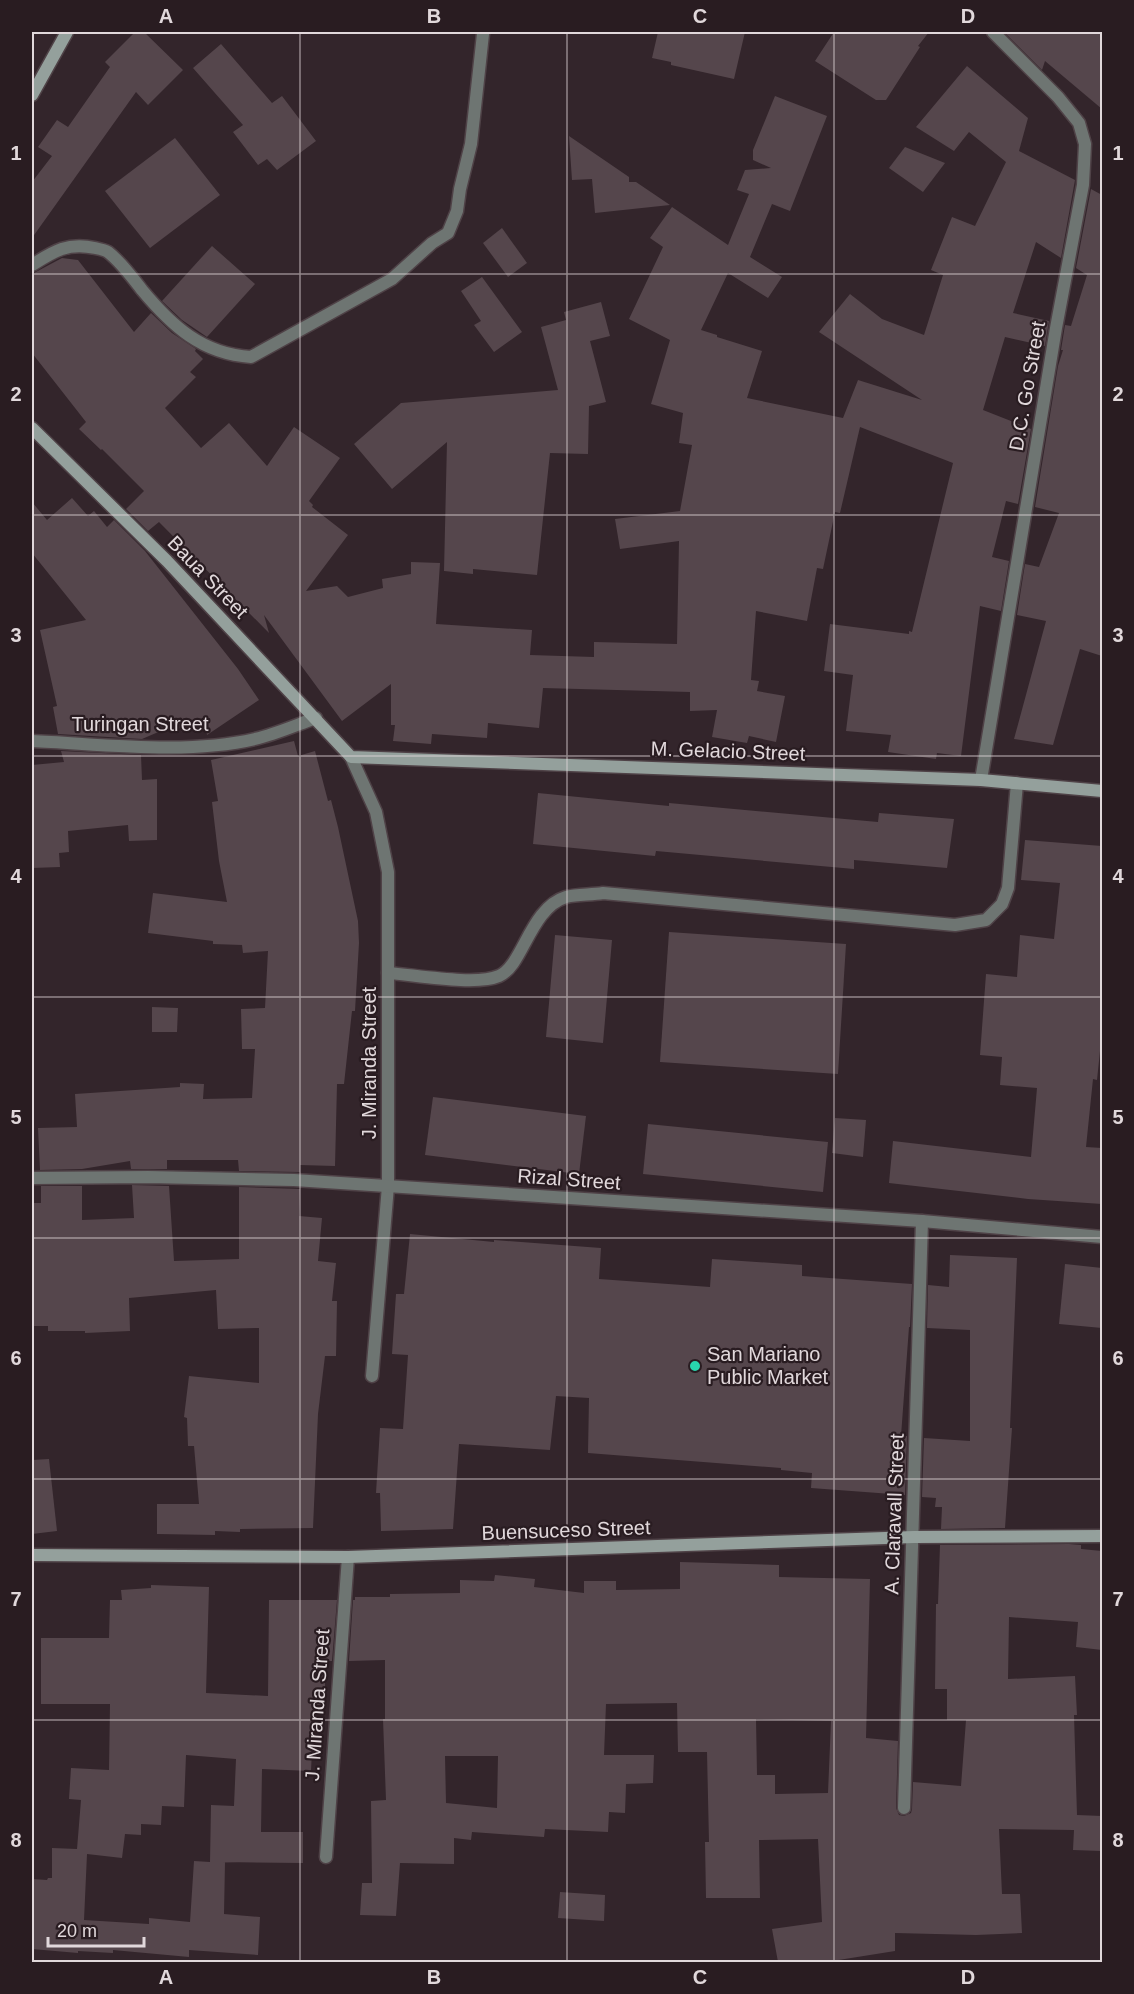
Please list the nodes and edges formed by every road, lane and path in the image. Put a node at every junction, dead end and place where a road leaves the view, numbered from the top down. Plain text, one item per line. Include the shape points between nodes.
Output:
1 (66, 32) edge
2 (993, 32) edge
3 (483, 34) dead end
4 (32, 95) edge
5 (32, 265) edge
6 (32, 428) edge
7 (316, 718) junction
8 (32, 741) edge
9 (351, 757) junction
10 (981, 780) junction
11 (1017, 783) junction
12 (1102, 791) edge
13 (388, 973) junction
14 (32, 1179) edge
15 (388, 1186) junction
16 (922, 1221) junction
17 (1102, 1237) edge
18 (372, 1376) dead end
19 (1102, 1536) edge
20 (914, 1537) junction
21 (32, 1555) edge
22 (348, 1557) junction
23 (904, 1808) dead end
24 (326, 1857) dead end

1 - 4 street
2 - 10 street, D.C. Go Street via 1079,123 1085,153 1083,185
3 - 5 street via 471,144 457,211 448,233 392,279 251,357 230,356 195,342 160,312 107,251 81,245 56,249
6 - 7 street, Baua Street via 167,561
7 - 8 street, Turingan Street via 256,739 212,745 153,747
7 - 9 street, Baua Street
9 - 10 street, M. Gelacio Street
9 - 13 street, J. Miranda Street via 376,812 388,872
10 - 11 street, M. Gelacio Street
11 - 12 street, M. Gelacio Street
11 - 13 street via 1008,888 1002,904 986,920 955,925 603,893 566,897 548,908 501,975 468,980
13 - 15 street, J. Miranda Street
14 - 15 street, Rizal Street via 294,1179
15 - 16 street, Rizal Street
15 - 18 street, J. Miranda Street
16 - 17 street, Rizal Street
16 - 20 street, A. Claravall Street
19 - 20 street, Buensuceso Street
20 - 22 street, Buensuceso Street
20 - 23 street, A. Claravall Street
21 - 22 street, Buensuceso Street
22 - 24 street, J. Miranda Street

